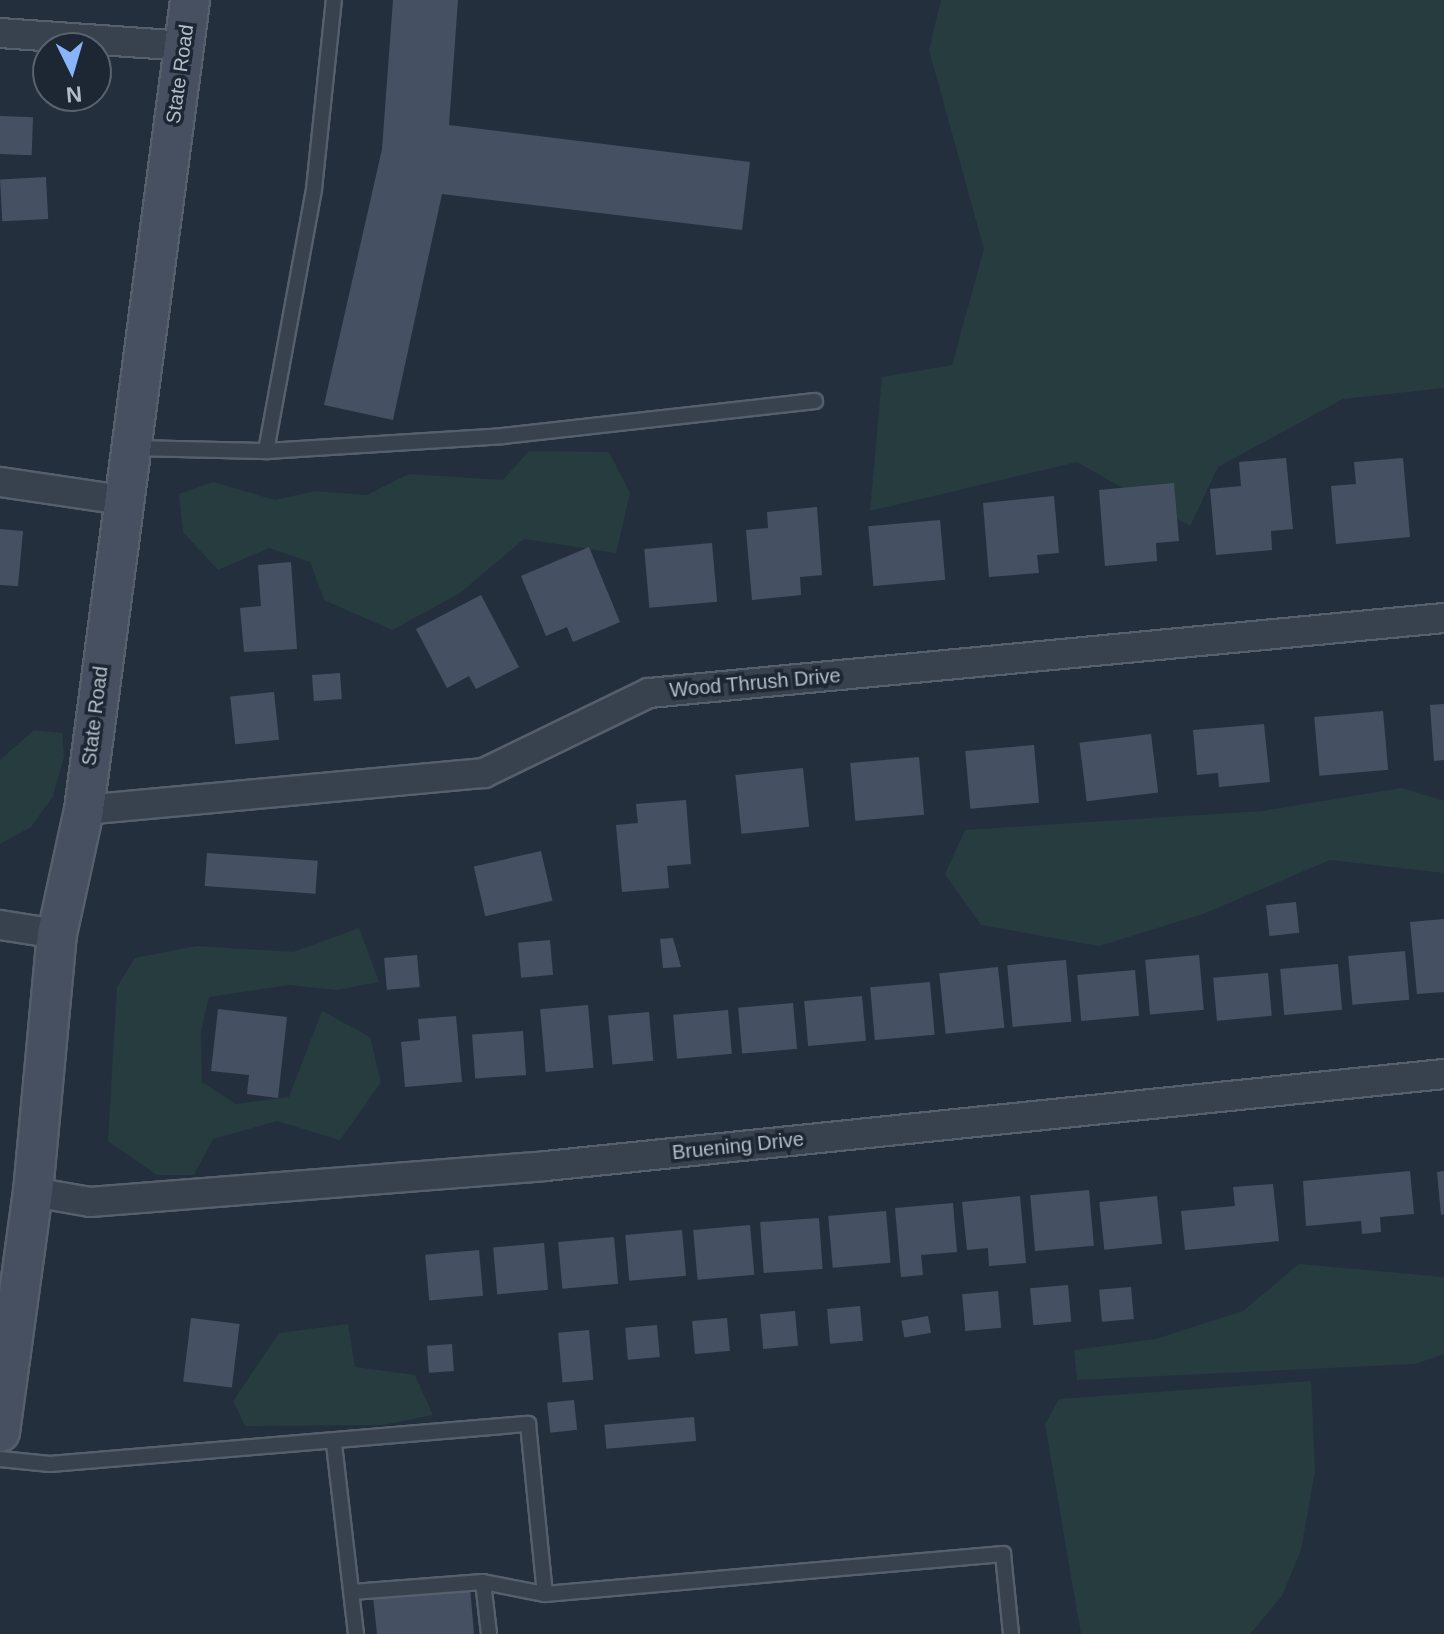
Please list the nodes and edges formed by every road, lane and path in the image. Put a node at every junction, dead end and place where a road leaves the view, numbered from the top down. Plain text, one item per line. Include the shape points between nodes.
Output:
1 (190, 0) edge
2 (334, 0) edge
3 (0, 33) edge
4 (184, 46) junction
5 (815, 401) dead end
6 (129, 448) junction
7 (266, 451) junction
8 (0, 482) edge
9 (122, 500) junction
10 (1444, 618) edge
11 (84, 810) junction
12 (0, 925) edge
13 (57, 934) junction
14 (1444, 1074) edge
15 (33, 1192) junction
16 (4, 1369) edge
17 (0, 1432) edge
18 (334, 1444) junction
19 (0, 1459) edge
20 (483, 1582) junction
21 (352, 1592) junction
22 (545, 1594) junction
23 (356, 1634) edge
24 (489, 1634) edge
25 (1011, 1634) edge

1 - 4 main road, State Road
2 - 7 lane via 314,189
3 - 4 street
4 - 6 main road, State Road
5 - 7 lane via 503,436
6 - 7 lane
6 - 9 main road, State Road
8 - 9 street
9 - 11 main road, State Road
10 - 11 street, Wood Thrush Drive via 649,693 484,773
11 - 13 main road, State Road
12 - 13 street
13 - 15 main road, State Road
14 - 15 street, Bruening Drive via 546,1166 90,1202
15 - 16 main road, State Road
16 - 17 main road, State Road
18 - 19 lane via 50,1464
18 - 21 lane
18 - 22 lane via 528,1424
20 - 21 lane
20 - 22 lane
20 - 24 lane
21 - 23 lane
22 - 25 lane via 1003,1554

